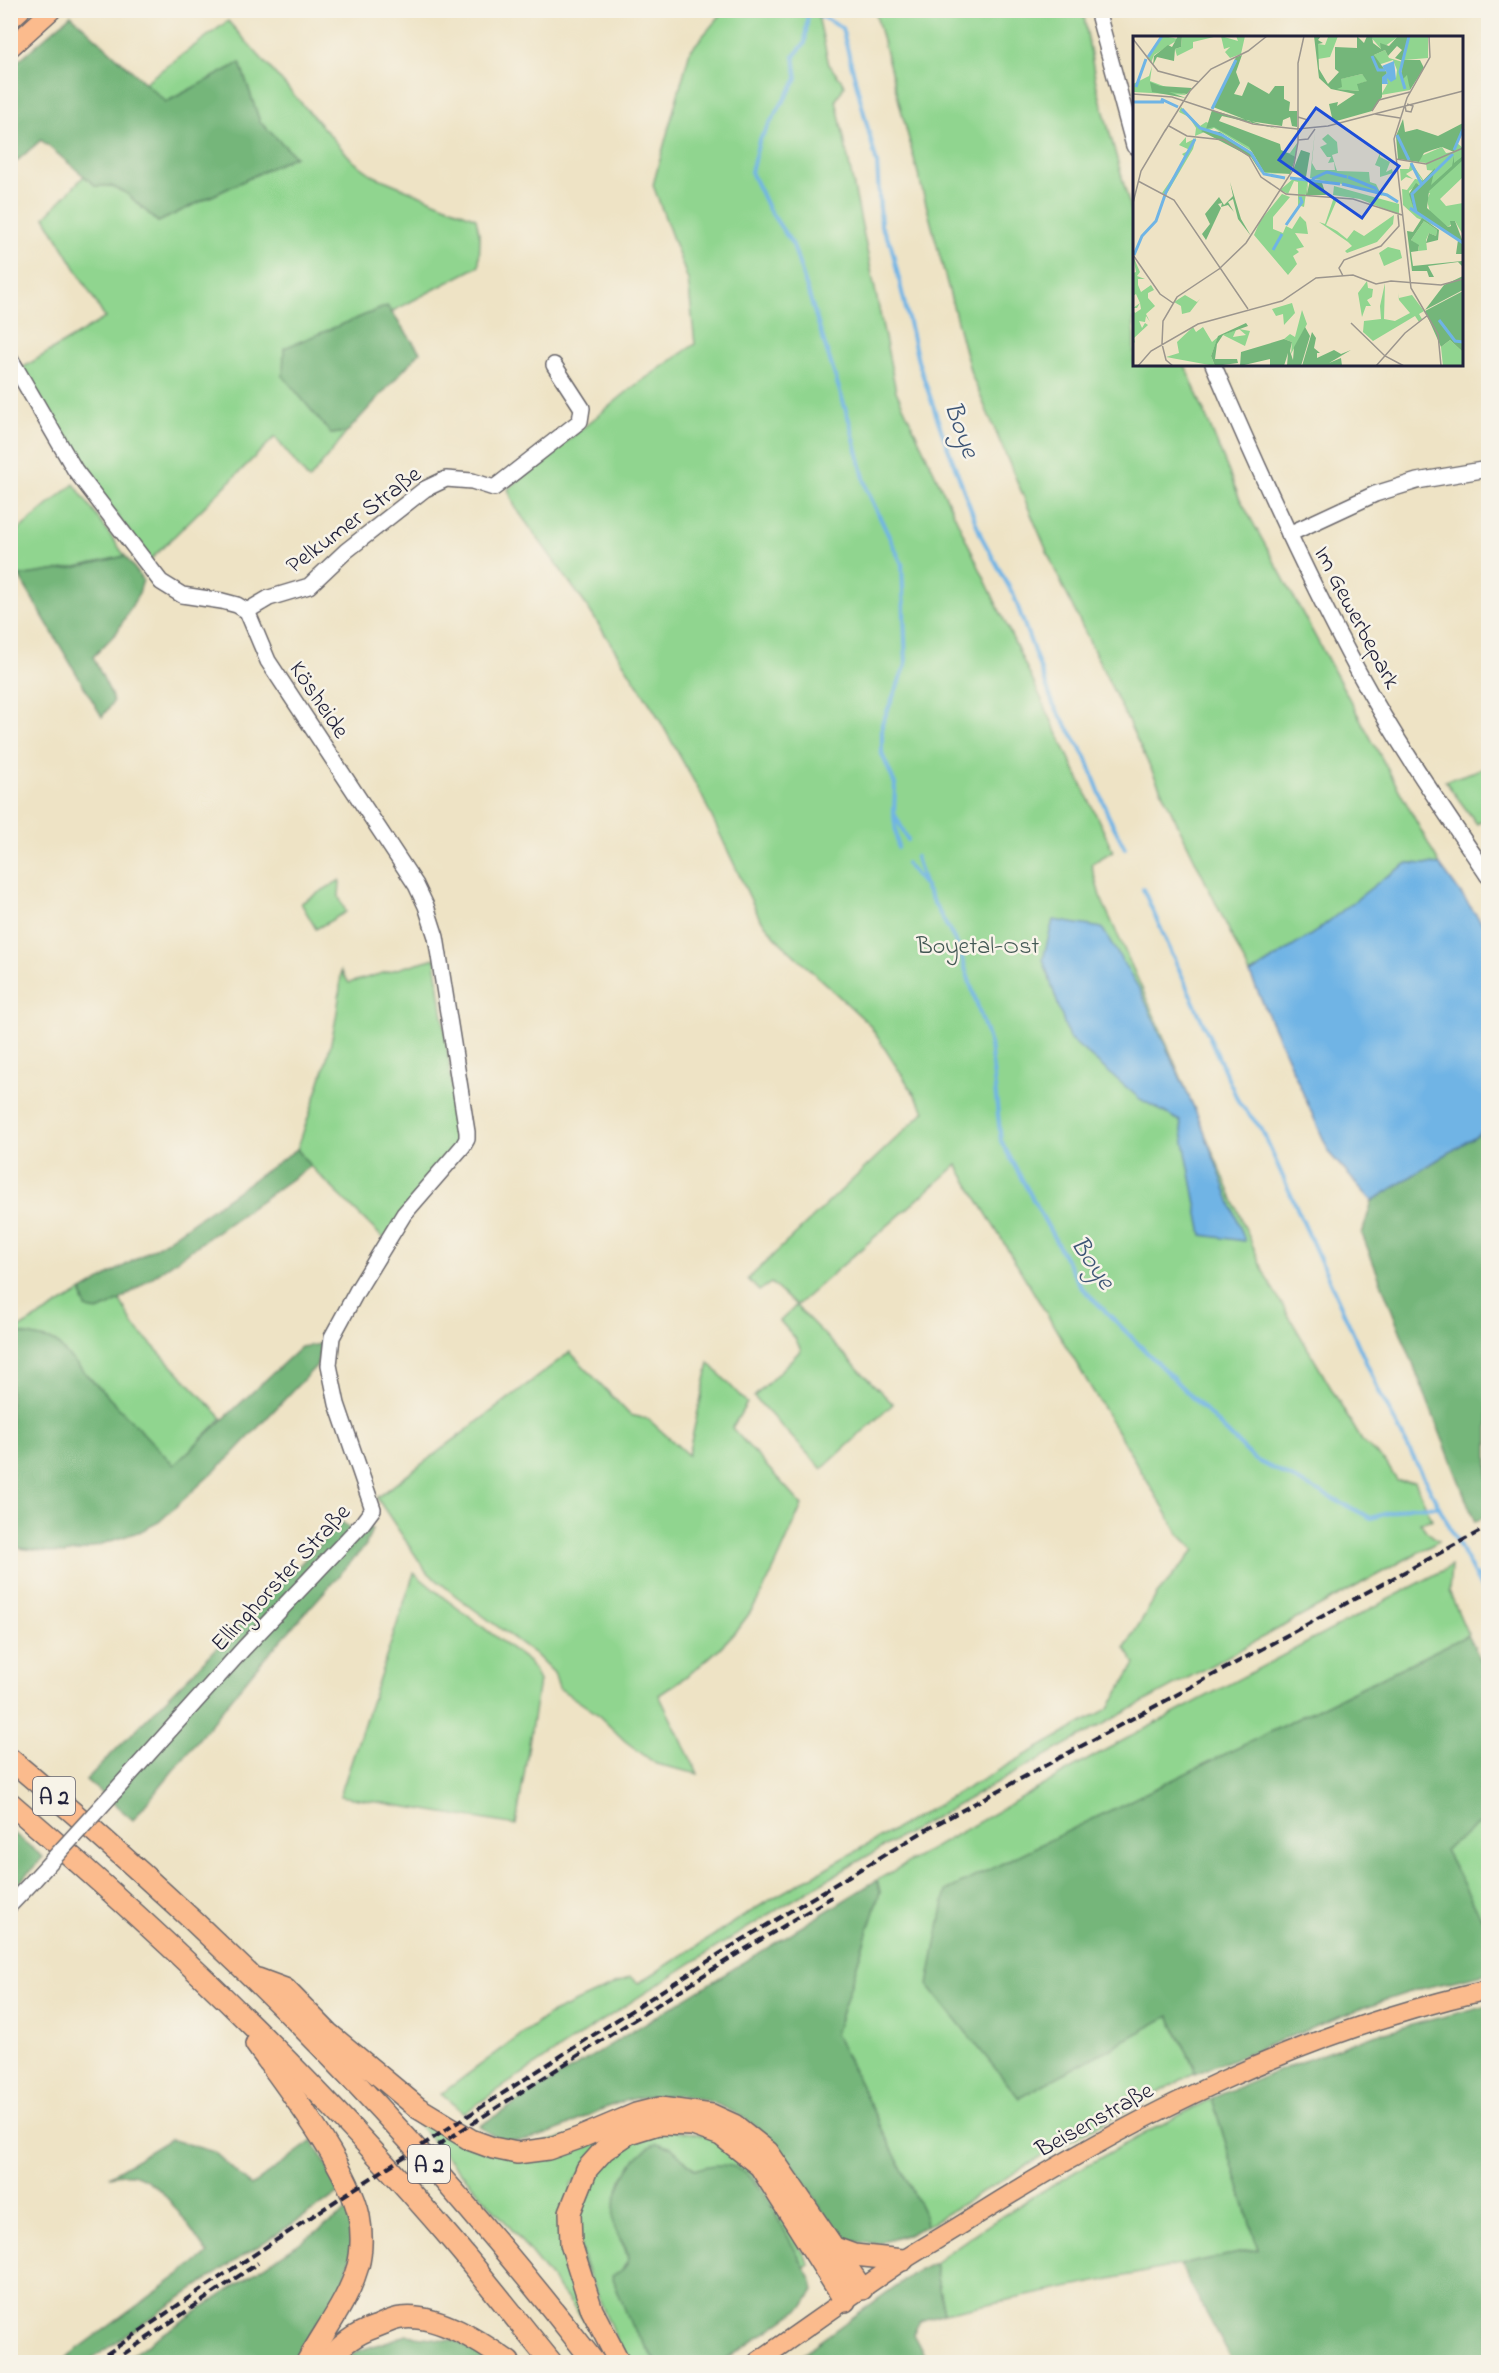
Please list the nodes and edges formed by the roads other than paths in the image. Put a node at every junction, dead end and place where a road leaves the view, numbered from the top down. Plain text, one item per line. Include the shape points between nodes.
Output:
1 (21, 10) edge
2 (52, 10) edge
3 (1096, 10) edge
4 (10, 20) edge
5 (10, 48) edge
6 (1133, 142) edge
7 (12, 365) edge
8 (554, 365) dead end
9 (1214, 366) edge
10 (1488, 469) edge
11 (1290, 534) junction
12 (247, 611) junction
13 (1488, 876) edge
14 (467, 1139) joint
15 (10, 1759) edge
16 (10, 1803) edge
17 (10, 1905) edge
18 (252, 1976) junction
19 (1488, 1990) edge
20 (230, 2003) junction
21 (835, 2248) junction
22 (903, 2260) junction
23 (854, 2295) junction
24 (307, 2362) edge
25 (328, 2362) edge
26 (509, 2362) edge
27 (551, 2362) edge
28 (594, 2362) edge
29 (619, 2362) edge
30 (757, 2362) edge

1 - 4 main road
2 - 5 main road
3 - 6 street
7 - 12 street via 75,470 161,582 182,595 222,601
8 - 12 street, Pelkumer Straße via 582,408 580,421 494,488 446,479 425,489 346,551 309,586 269,598
9 - 11 street, Im Gewerbepark
10 - 11 street via 1417,481 1375,494
11 - 13 street, Im Gewerbepark via 1359,673
12 - 14 street, Kösheide via 268,661 426,906 436,937
14 - 17 street, Ellinghorster Straße, bridge via 404,1214 332,1337 329,1365 337,1404 373,1509
15 - 18 highway, A 2 via 172,1900
16 - 20 highway, A 2
18 - 21 highway via 285,1989 328,2033 418,2108 471,2140 493,2148 517,2153 548,2149 660,2108 712,2115 734,2125 768,2152
18 - 28 highway, A 2 via 430,2165
19 - 22 main road, Beisenstraße via 1379,2018 1241,2071 1068,2159
20 - 24 highway via 334,2161 359,2216 358,2265 344,2301
20 - 27 highway, A 2 via 372,2151
21 - 22 highway via 854,2255
21 - 23 highway
22 - 23 main road, Beisenstraße
23 - 29 highway via 760,2166 721,2135 693,2125 658,2124 629,2133 604,2150 587,2169 570,2212 571,2244 592,2310
23 - 30 main road, Beisenstraße
25 - 26 highway via 358,2333 400,2318 439,2323 480,2342

